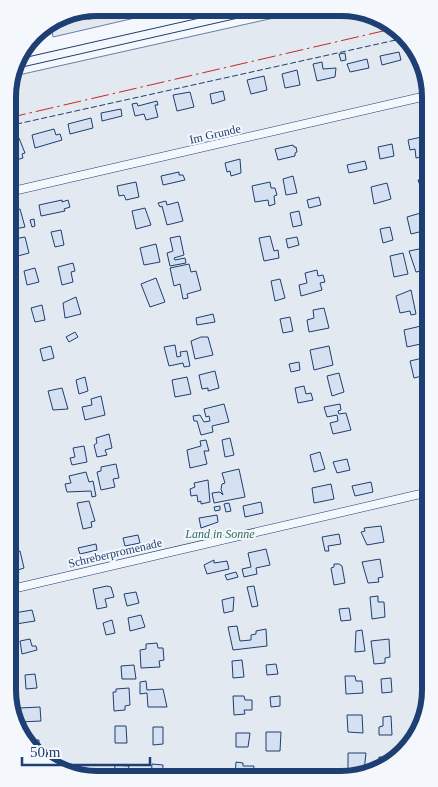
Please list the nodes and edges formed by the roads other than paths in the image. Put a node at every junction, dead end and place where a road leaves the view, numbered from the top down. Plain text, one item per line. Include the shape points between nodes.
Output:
1 (422, 97) edge
2 (16, 190) edge
3 (422, 494) edge
4 (16, 588) edge

1 - 2 lane, Im Grunde
3 - 4 lane, Schreberpromenade

